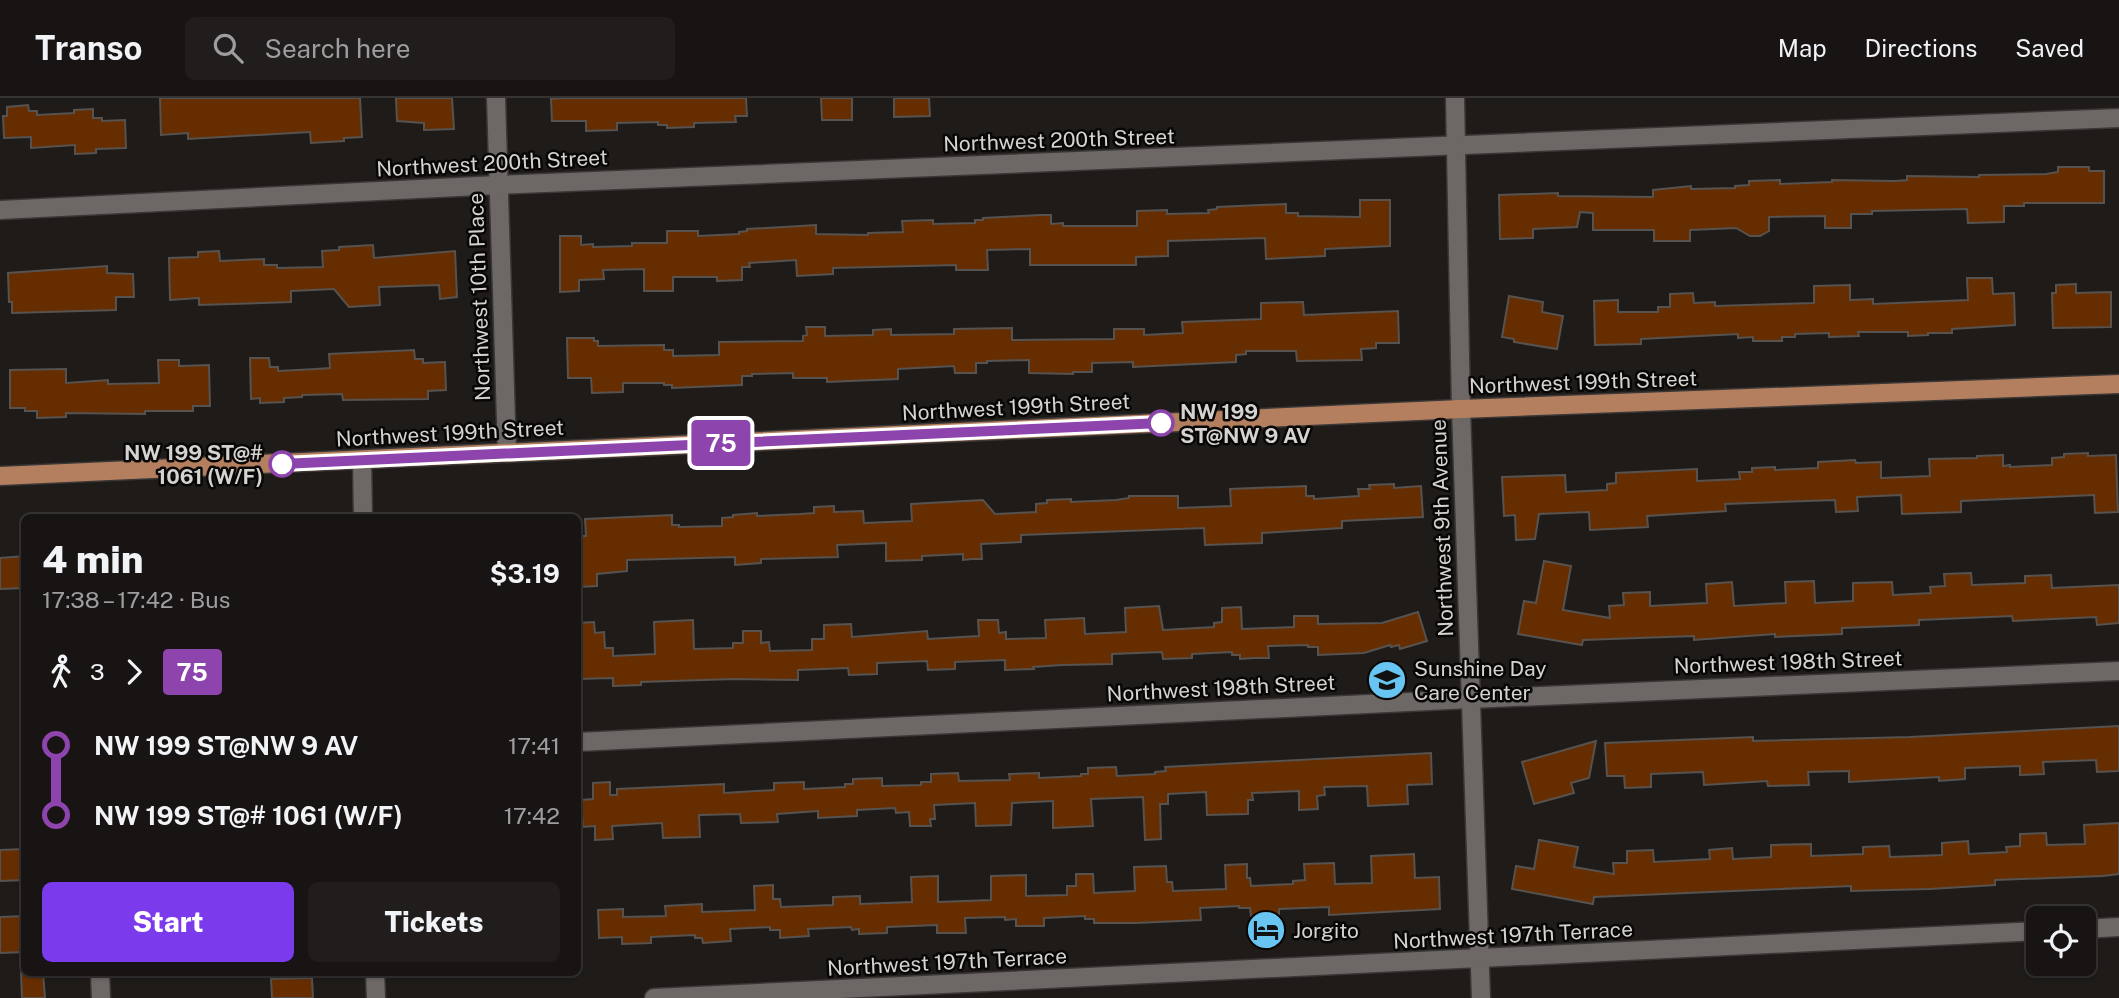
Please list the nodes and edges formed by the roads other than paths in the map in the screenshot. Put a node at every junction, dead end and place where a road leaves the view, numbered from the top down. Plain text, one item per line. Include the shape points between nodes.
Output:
1 (496, 98) edge
2 (1455, 98) edge
3 (2119, 118) edge
4 (1457, 146) junction
5 (498, 185) junction
6 (0, 210) edge
7 (2119, 384) edge
8 (1461, 409) junction
9 (507, 453) junction
10 (362, 460) junction
11 (0, 476) edge
12 (363, 514) edge
13 (2119, 671) edge
14 (1470, 699) junction
15 (581, 742) edge
16 (2119, 927) edge
17 (2096, 928) edge
18 (2026, 932) edge
19 (1479, 960) junction
20 (100, 976) edge
21 (375, 976) edge
22 (101, 998) edge
23 (376, 998) edge
24 (654, 998) edge
25 (1481, 998) edge

1 - 5 street, Northwest 10th Place
2 - 4 street, Northwest 9th Avenue
3 - 4 street, Northwest 200th Street
4 - 5 street, Northwest 200th Street
4 - 8 street, Northwest 9th Avenue
5 - 6 street, Northwest 200th Street
5 - 9 street, Northwest 10th Place
7 - 8 main road, Northwest 199th Street
8 - 9 main road, Northwest 199th Street
8 - 14 street, Northwest 9th Avenue
9 - 10 main road, Northwest 199th Street
10 - 11 main road, Northwest 199th Street
10 - 12 street
13 - 14 street, Northwest 198th Street
14 - 15 street, Northwest 198th Street
14 - 19 street, Northwest 9th Avenue
16 - 17 street
18 - 19 street, Northwest 197th Terrace
19 - 24 street, Northwest 197th Terrace
19 - 25 street, Northwest 9th Avenue
20 - 22 street
21 - 23 street

